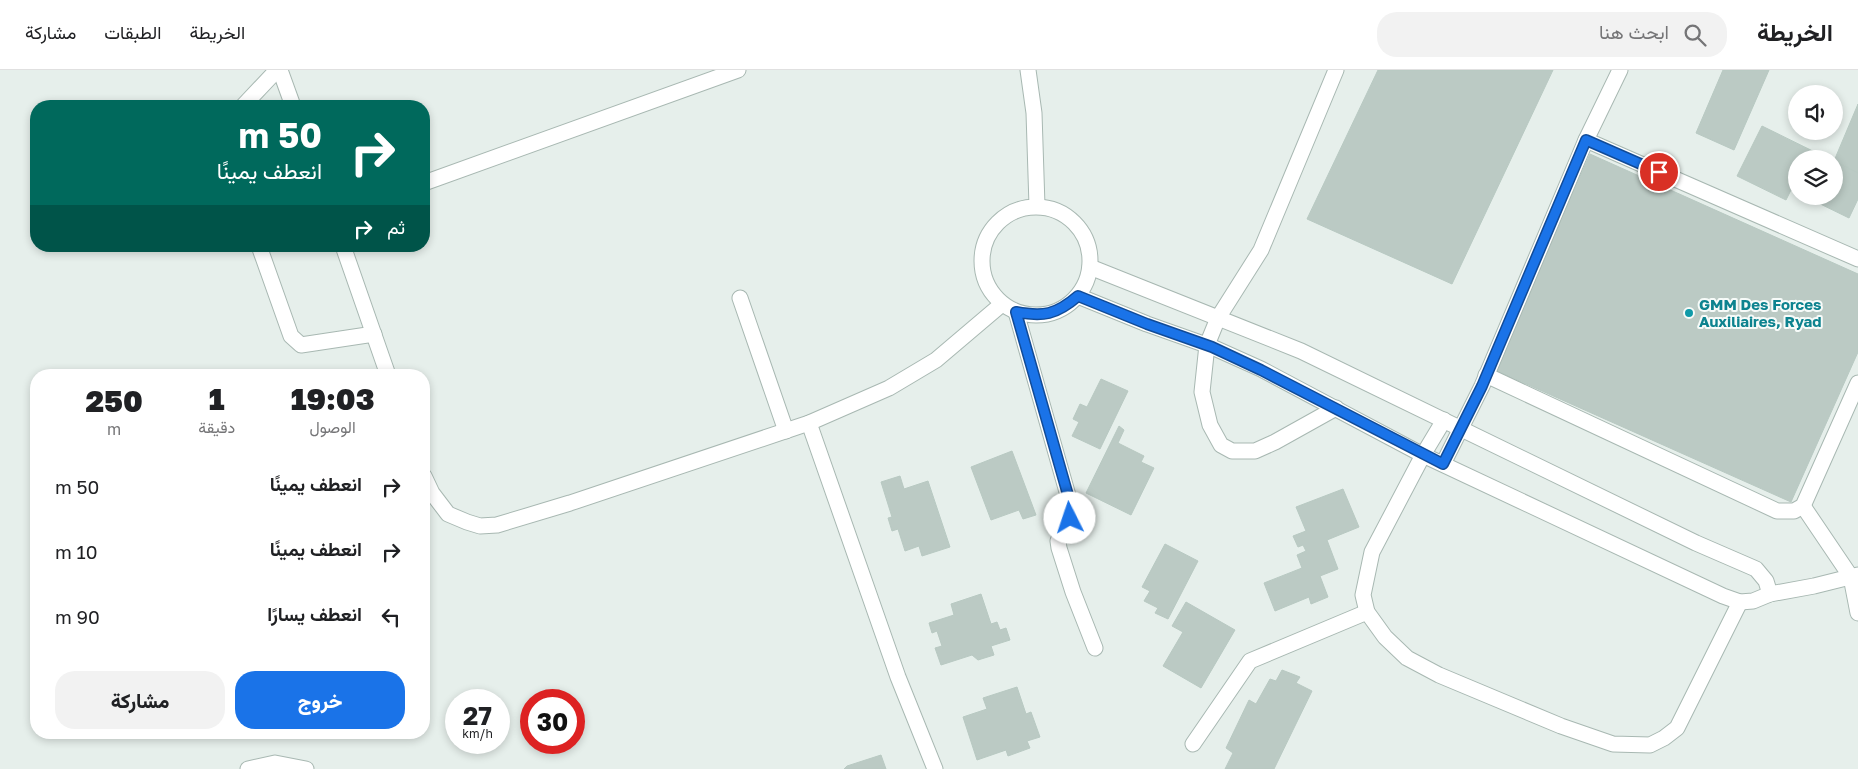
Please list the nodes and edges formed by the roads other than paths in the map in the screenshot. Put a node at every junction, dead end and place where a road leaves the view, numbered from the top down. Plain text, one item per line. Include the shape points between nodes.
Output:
1 (278, 70) edge
2 (738, 70) edge
3 (1028, 70) edge
4 (1336, 70) edge
5 (1620, 70) edge
6 (249, 100) edge
7 (290, 100) edge
8 (1586, 140) junction
9 (430, 181) edge
10 (1037, 206) junction
11 (261, 252) edge
12 (345, 252) edge
13 (1858, 259) edge
14 (1090, 267) junction
15 (1078, 296) junction
16 (740, 298) dead end
17 (1009, 308) junction
18 (1218, 318) junction
19 (374, 334) junction
20 (1207, 345) junction
21 (386, 369) edge
22 (1486, 376) junction
23 (1858, 383) edge
24 (1336, 408) junction
25 (1444, 420) junction
26 (809, 423) junction
27 (1460, 428) junction
28 (786, 430) junction
29 (1423, 455) junction
30 (1443, 464) junction
31 (430, 490) edge
32 (1803, 506) junction
33 (1856, 577) edge
34 (1770, 594) junction
35 (1740, 602) junction
36 (1367, 612) junction
37 (1858, 613) edge
38 (1095, 648) dead end
39 (1193, 744) dead end
40 (248, 769) edge
41 (306, 769) edge
42 (935, 769) edge

1 - 6 street
1 - 7 street
2 - 9 street
3 - 10 street via 1034,113
4 - 18 street via 1261,250
5 - 8 street
8 - 13 street
8 - 22 street
10 - 14 street via 1059,212 1078,225 1088,245
10 - 17 street via 1011,212 990,230 981,256 986,283
11 - 19 street via 291,336 301,345
12 - 19 street
14 - 15 street
14 - 18 street
15 - 17 street via 1049,314 1032,315
15 - 20 street
16 - 28 street
17 - 26 street via 924,369
17 - 38 street via 1071,506 1070,518 1058,541 1058,548
18 - 20 street
18 - 25 street via 1300,351
19 - 21 street
20 - 24 street
20 - 24 street via 1202,392 1210,425 1221,445 1232,451 1255,451
22 - 27 street
22 - 32 street via 1777,511 1794,512
23 - 32 street
24 - 29 street
25 - 27 street
25 - 29 street
26 - 28 street
26 - 42 street via 898,677
27 - 30 street
27 - 34 street via 1756,569 1766,581
28 - 31 street via 497,525 480,526 448,514
29 - 30 street
29 - 36 street via 1372,552 1362,595
30 - 35 street
32 - 33 street
33 - 34 street
33 - 37 street
34 - 35 street via 1754,601
35 - 36 street via 1677,728 1650,745 1634,746 1613,744 1561,726 1439,675 1408,658 1385,638
36 - 39 street via 1250,661
40 - 41 street via 275,763

